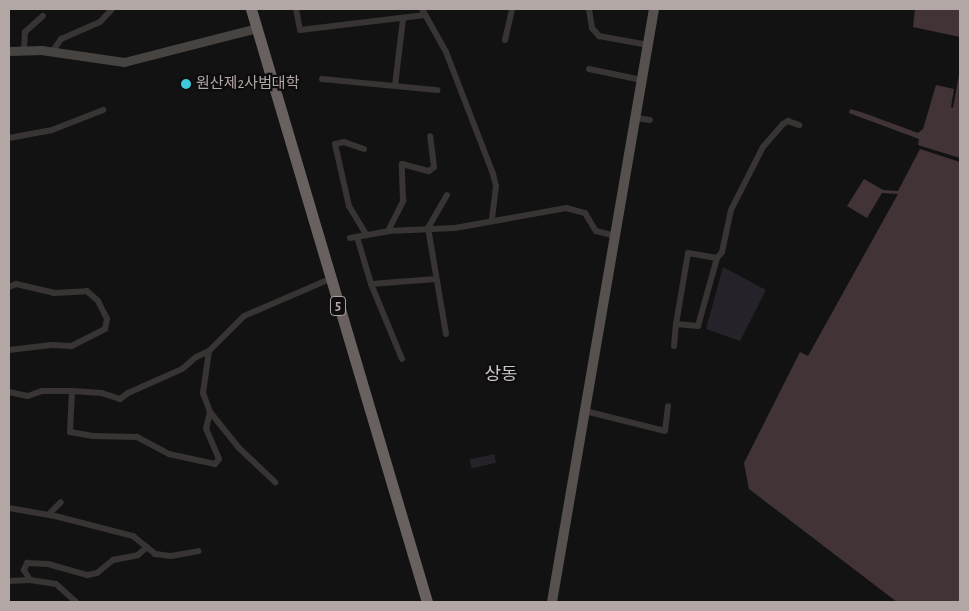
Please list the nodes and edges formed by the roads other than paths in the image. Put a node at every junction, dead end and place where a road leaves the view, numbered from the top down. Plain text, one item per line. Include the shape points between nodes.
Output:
1 (112, 9) edge
2 (251, 9) edge
3 (296, 9) edge
4 (512, 9) edge
5 (589, 9) edge
6 (654, 9) edge
7 (424, 12) edge
8 (43, 16) dead end
9 (403, 19) junction
10 (257, 28) junction
11 (505, 40) dead end
12 (648, 45) junction
13 (24, 50) junction
14 (9, 51) edge
15 (52, 52) junction
16 (588, 69) dead end
17 (322, 79) dead end
18 (642, 80) junction
19 (395, 86) junction
20 (436, 90) dead end
21 (103, 110) dead end
22 (636, 118) junction
23 (650, 120) dead end
24 (799, 125) dead end
25 (430, 136) dead end
26 (9, 138) edge
27 (364, 149) dead end
28 (446, 195) dead end
29 (492, 221) junction
30 (428, 228) junction
31 (388, 231) junction
32 (366, 234) junction
33 (616, 236) junction
34 (717, 258) junction
35 (330, 279) junction
36 (436, 279) junction
37 (371, 284) junction
38 (9, 287) edge
39 (676, 324) junction
40 (446, 334) dead end
41 (674, 346) dead end
42 (9, 350) edge
43 (209, 351) junction
44 (402, 359) dead end
45 (72, 391) junction
46 (9, 392) edge
47 (668, 406) dead end
48 (585, 411) junction
49 (210, 412) junction
50 (275, 482) dead end
51 (61, 502) dead end
52 (9, 508) edge
53 (48, 516) junction
54 (147, 547) junction
55 (199, 551) dead end
56 (30, 580) junction
57 (9, 581) edge
58 (76, 602) edge
59 (427, 602) edge
60 (552, 602) edge

1 - 15 street via 100,22 61,39
2 - 10 highway, 5
3 - 9 street via 300,30
4 - 11 street
5 - 12 street via 592,28 599,36
6 - 12 main road
7 - 9 street
7 - 29 street via 446,52 494,174 496,186
8 - 13 street via 25,32
9 - 19 street
10 - 15 street via 124,62
10 - 35 highway, 5
12 - 18 main road
13 - 14 street
13 - 15 street
16 - 18 street
17 - 19 street
18 - 22 main road
19 - 20 street
21 - 26 street via 52,130
22 - 23 street
22 - 33 main road
24 - 34 street via 782,124 769,136 737,195 722,252
25 - 31 street via 434,167 429,171 402,164 403,201
27 - 32 street via 344,142 335,144 348,206
28 - 30 street
29 - 30 street via 455,228
29 - 33 street via 566,208 579,209 596,231
30 - 31 street
30 - 36 street
31 - 32 street
32 - 37 street via 353,238
33 - 48 main road
34 - 39 street via 698,326
34 - 39 street via 688,253
35 - 43 street via 244,316
35 - 59 highway, 5
36 - 37 street
36 - 40 street
37 - 44 street
38 - 42 street via 16,284 54,293 87,291 98,301 106,318 105,329 71,346
39 - 41 street
43 - 45 street via 171,375 120,399 102,393
43 - 49 street via 203,383
45 - 46 street via 42,391 28,396
45 - 49 street via 72,434 136,437 169,454 216,464 218,453 206,429
47 - 48 street via 665,431
48 - 60 main road
49 - 50 street via 239,448
51 - 53 street
52 - 53 street
53 - 54 street via 133,536
54 - 55 street via 155,554 171,556
54 - 56 street via 138,555 114,560 97,573 87,575 48,564 27,563 24,570
56 - 57 street
56 - 58 street via 56,584

